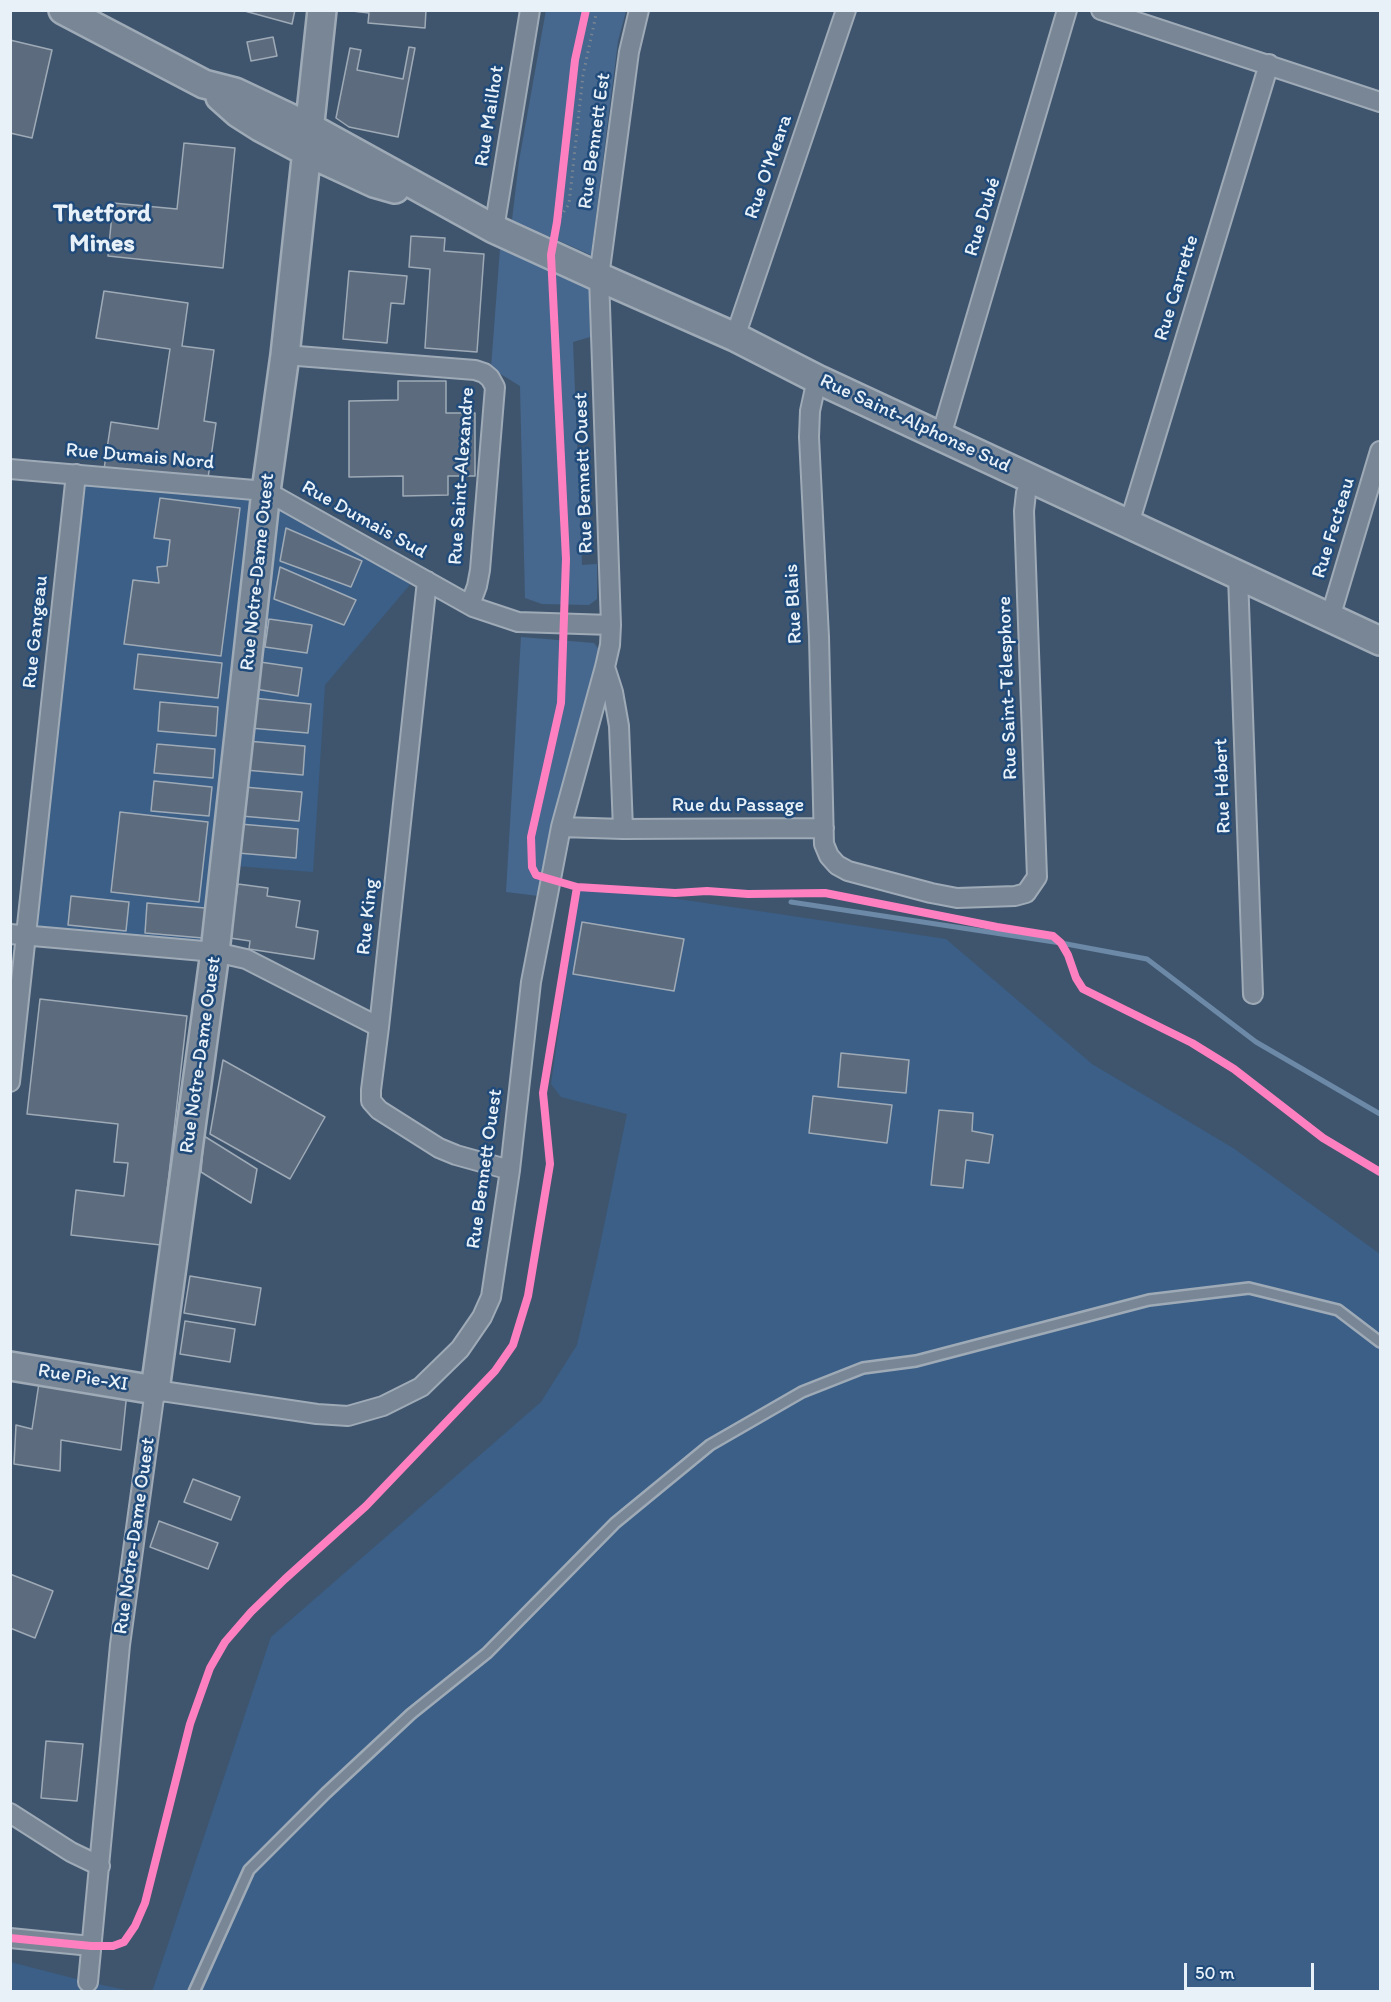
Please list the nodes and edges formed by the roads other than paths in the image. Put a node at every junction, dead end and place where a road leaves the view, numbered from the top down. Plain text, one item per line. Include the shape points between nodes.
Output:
1 (322, 10) edge
2 (530, 10) edge
3 (639, 10) edge
4 (846, 10) edge
5 (1067, 10) edge
6 (1101, 10) edge
7 (68, 12) edge
8 (1269, 64) junction
9 (1380, 102) edge
10 (308, 139) junction
11 (494, 229) junction
12 (599, 278) junction
13 (735, 337) junction
14 (285, 355) junction
15 (818, 379) junction
16 (941, 436) junction
17 (1380, 451) edge
18 (10, 469) edge
19 (76, 474) junction
20 (1032, 479) junction
21 (266, 491) junction
22 (1129, 524) junction
23 (1238, 576) junction
24 (427, 581) junction
25 (470, 605) junction
26 (1330, 618) junction
27 (611, 625) junction
28 (1380, 641) edge
29 (605, 667) junction
30 (561, 826) junction
31 (824, 828) junction
32 (623, 829) junction
33 (1026, 893) joint
34 (18, 935) edge
35 (215, 952) junction
36 (1253, 994) dead end
37 (380, 1026) junction
38 (10, 1082) edge
39 (510, 1170) junction
40 (1380, 1342) edge
41 (10, 1366) edge
42 (155, 1390) junction
43 (10, 1813) edge
44 (100, 1866) junction
45 (10, 1938) edge
46 (91, 1946) junction
47 (87, 1987) edge
48 (194, 1992) edge

1 - 10 street, Rue Notre-Dame Ouest
2 - 11 street, Rue Mailhot
3 - 12 street, Rue Bennett Est via 629,52
4 - 13 street, Rue O'Meara
5 - 16 street, Rue Dubé
6 - 8 street
7 - 10 street, Rue Saint-Alphonse Sud via 204,84 235,92
8 - 9 street
8 - 22 street, Rue Carrette
10 - 11 street, Rue Saint-Alphonse Sud
10 - 14 street, Rue Notre-Dame Ouest
11 - 12 street, Rue Saint-Alphonse Sud
12 - 13 street, Rue Saint-Alphonse Sud
12 - 27 street, Rue Bennett Ouest
13 - 15 street, Rue Saint-Alphonse Sud
14 - 21 street, Rue Notre-Dame Ouest
14 - 25 street, Rue Saint-Alexandre via 475,370 490,378 495,387 480,570
15 - 16 street, Rue Saint-Alphonse Sud
15 - 31 street, Rue Blais via 809,437
16 - 20 street, Rue Saint-Alphonse Sud
17 - 26 street, Rue Fecteau
18 - 19 street, Rue Dumais Nord
19 - 21 street, Rue Dumais Nord
19 - 34 street, Rue Gangeau
20 - 22 street, Rue Saint-Alphonse Sud
20 - 33 street, Rue Saint-Télesphore via 1024,511 1037,877
21 - 24 street, Rue Dumais Sud
21 - 35 street, Rue Notre-Dame Ouest
22 - 23 street, Rue Saint-Alphonse Sud
23 - 26 street, Rue Saint-Alphonse Sud
23 - 36 street, Rue Hébert
24 - 25 street, Rue Dumais Sud
24 - 37 street, Rue King
25 - 27 street, Rue Dumais Sud via 518,622
26 - 28 street, Rue Saint-Alphonse Sud
27 - 29 street, Rue Bennett Ouest
29 - 30 street, Rue Bennett Ouest
29 - 32 street, Rue Bennett Ouest via 619,726
30 - 32 street, Rue du Passage
30 - 39 street, Rue Bennett Ouest via 531,982
31 - 32 street, Rue du Passage
31 - 33 street, Rue du Passage via 829,856 848,871 957,898
34 - 35 street
34 - 38 street, Rue Gangeau
35 - 37 street via 246,959
35 - 42 street, Rue Notre-Dame Ouest
37 - 39 street, Rue King via 371,1090 371,1101 379,1110 440,1148
39 - 42 street, Rue Bennett Ouest via 490,1297 482,1317 460,1349 421,1386 383,1406 348,1416
40 - 48 lane via 1338,1310 1249,1288 1149,1300 916,1361 863,1368 802,1392 710,1446 615,1523 487,1653 411,1714 318,1801 249,1870
41 - 42 street, Rue Pie-XI
42 - 44 street, Rue Notre-Dame Ouest via 120,1645
43 - 44 street via 70,1852
44 - 46 street, Rue Notre-Dame Ouest
45 - 46 street
46 - 47 street, Rue Notre-Dame Ouest

